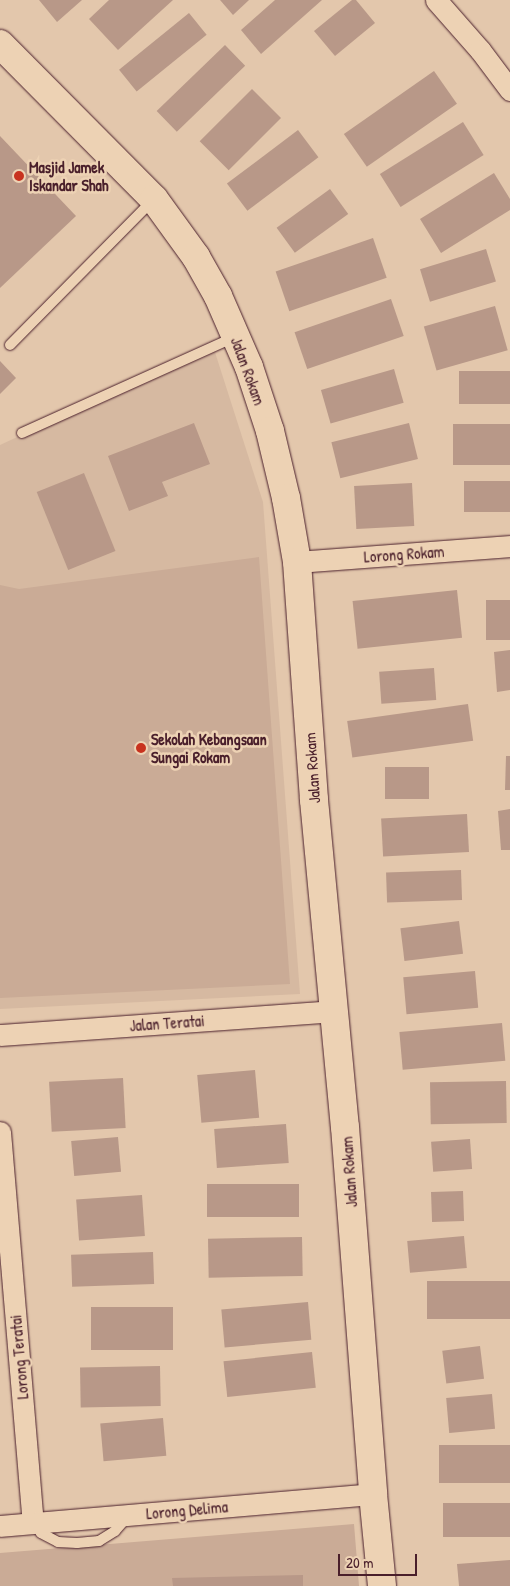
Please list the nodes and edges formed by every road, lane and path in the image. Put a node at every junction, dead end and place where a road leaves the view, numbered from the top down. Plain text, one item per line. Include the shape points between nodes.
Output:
1 (436, 0) edge
2 (0, 44) edge
3 (510, 90) edge
4 (154, 199) junction
5 (236, 337) junction
6 (10, 345) dead end
7 (22, 433) dead end
8 (510, 546) edge
9 (297, 562) junction
10 (335, 1010) junction
11 (0, 1034) edge
12 (0, 1132) edge
13 (373, 1494) junction
14 (33, 1522) junction
15 (0, 1526) edge
16 (382, 1586) edge

1 - 3 street
2 - 4 main road, Jalan Rokam
4 - 5 main road, Jalan Rokam via 196,257
4 - 6 lane
5 - 7 lane
5 - 9 main road, Jalan Rokam via 270,431
8 - 9 street, Lorong Rokam
9 - 10 main road, Jalan Rokam via 314,800
10 - 11 street, Jalan Teratai
10 - 13 main road, Jalan Rokam
12 - 14 street, Lorong Teratai
13 - 14 street, Lorong Delima
13 - 16 main road, Jalan Rokam
14 - 15 street, Lorong Delima

